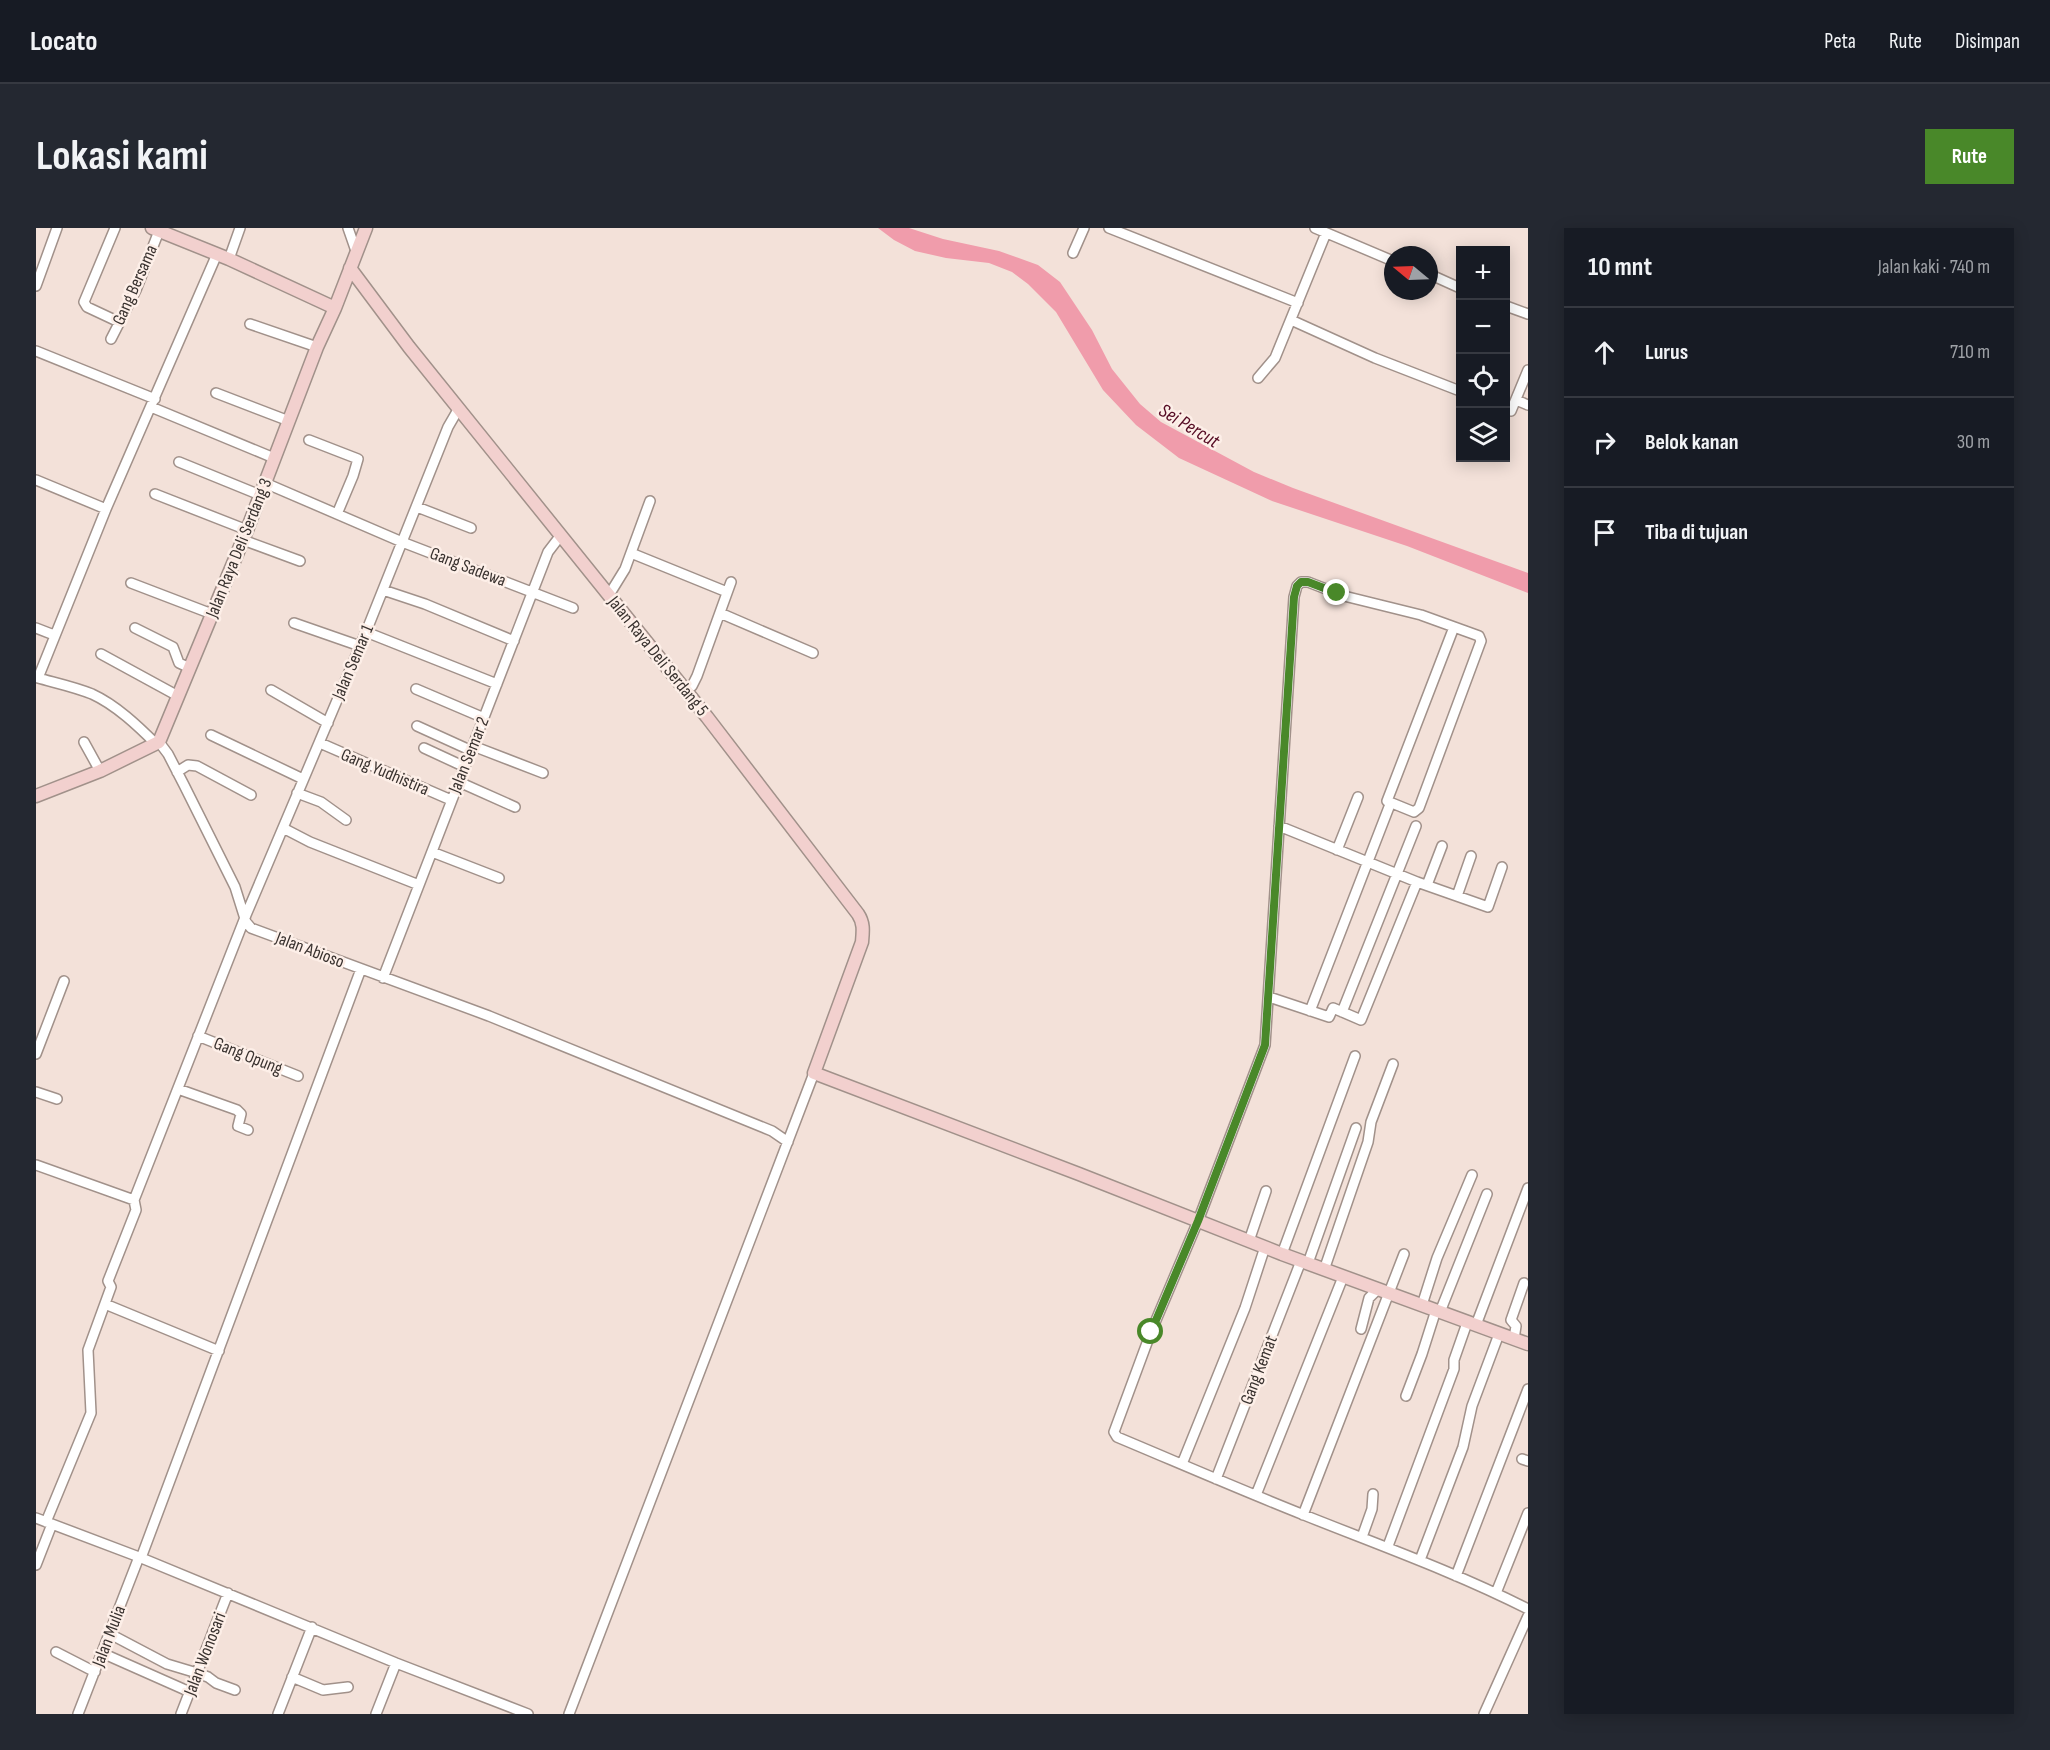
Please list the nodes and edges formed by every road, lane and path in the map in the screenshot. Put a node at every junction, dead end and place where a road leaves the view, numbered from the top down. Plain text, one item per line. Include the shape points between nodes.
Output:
1 (57, 228) edge
2 (115, 228) edge
3 (240, 228) edge
4 (348, 228) edge
5 (366, 228) edge
6 (1084, 228) edge
7 (1109, 228) edge
8 (1314, 228) edge
9 (155, 229) edge
10 (1326, 233) junction
11 (356, 250) junction
12 (1073, 252) dead end
13 (217, 254) junction
14 (1384, 257) edge
15 (229, 259) junction
16 (350, 268) junction
17 (1438, 278) edge
18 (36, 286) edge
19 (1456, 286) edge
20 (1298, 303) junction
21 (1510, 307) edge
22 (335, 308) junction
23 (1528, 314) edge
24 (1291, 320) junction
25 (119, 322) junction
26 (250, 324) dead end
27 (111, 339) dead end
28 (317, 347) junction
29 (36, 351) edge
30 (1528, 370) edge
31 (1258, 378) dead end
32 (1456, 389) edge
33 (216, 393) dead end
34 (1516, 400) junction
35 (153, 403) junction
36 (1528, 405) edge
37 (457, 410) junction
38 (1510, 411) edge
39 (289, 421) junction
40 (309, 440) dead end
41 (274, 458) junction
42 (179, 462) dead end
43 (36, 480) edge
44 (263, 489) junction
45 (155, 494) dead end
46 (650, 501) dead end
47 (417, 507) junction
48 (106, 509) junction
49 (337, 514) junction
50 (471, 528) dead end
51 (245, 535) junction
52 (558, 539) junction
53 (402, 542) junction
54 (631, 553) junction
55 (300, 561) dead end
56 (731, 582) dead end
57 (131, 583) dead end
58 (383, 590) junction
59 (533, 592) junction
60 (727, 592) junction
61 (609, 595) junction
62 (573, 608) dead end
63 (720, 612) junction
64 (212, 614) junction
65 (294, 623) dead end
66 (1454, 627) junction
67 (36, 628) edge
68 (135, 628) dead end
69 (366, 632) junction
70 (54, 635) junction
71 (514, 641) junction
72 (360, 646) junction
73 (813, 653) dead end
74 (101, 654) dead end
75 (190, 668) junction
76 (37, 678) edge
77 (498, 684) junction
78 (416, 689) dead end
79 (271, 690) dead end
80 (685, 690) junction
81 (178, 696) junction
82 (484, 718) junction
83 (328, 723) junction
84 (417, 726) dead end
85 (211, 735) dead end
86 (84, 742) dead end
87 (157, 743) junction
88 (320, 743) junction
89 (424, 748) dead end
90 (472, 748) junction
91 (465, 767) junction
92 (100, 771) junction
93 (177, 772) junction
94 (543, 773) dead end
95 (303, 779) junction
96 (459, 782) junction
97 (297, 793) junction
98 (251, 795) dead end
99 (36, 796) edge
100 (1358, 797) dead end
101 (451, 800) junction
102 (515, 807) dead end
103 (1389, 807) dead end
104 (346, 820) dead end
105 (1279, 826) junction
106 (1416, 826) dead end
107 (283, 828) junction
108 (1442, 846) dead end
109 (1337, 850) junction
110 (432, 852) junction
111 (1471, 856) dead end
112 (1368, 862) junction
113 (1502, 867) dead end
114 (1397, 873) junction
115 (499, 878) dead end
116 (1417, 882) junction
117 (419, 885) junction
118 (1427, 885) junction
119 (1457, 896) junction
120 (248, 909) junction
121 (361, 969) junction
122 (383, 978) junction
123 (64, 981) dead end
124 (1269, 997) junction
125 (1310, 1011) junction
126 (1342, 1012) junction
127 (198, 1036) junction
128 (36, 1054) edge
129 (1354, 1056) dead end
130 (1393, 1064) dead end
131 (814, 1073) junction
132 (298, 1076) dead end
133 (178, 1089) junction
134 (36, 1092) edge
135 (57, 1100) dead end
136 (1356, 1128) dead end
137 (248, 1131) dead end
138 (788, 1142) junction
139 (36, 1166) edge
140 (1472, 1175) dead end
141 (1528, 1188) edge
142 (1266, 1191) dead end
143 (1487, 1194) dead end
144 (134, 1200) junction
145 (1198, 1221) junction
146 (1249, 1241) junction
147 (1265, 1247) junction
148 (1282, 1254) junction
149 (1404, 1254) dead end
150 (1305, 1262) junction
151 (1324, 1270) junction
152 (1343, 1277) junction
153 (1524, 1282) dead end
154 (1383, 1291) junction
155 (105, 1304) junction
156 (1422, 1305) junction
157 (1438, 1311) junction
158 (1472, 1324) junction
159 (1360, 1329) dead end
160 (1499, 1334) junction
161 (1514, 1339) junction
162 (1528, 1344) edge
163 (219, 1351) junction
164 (1528, 1389) edge
165 (1406, 1396) dead end
166 (1182, 1464) junction
167 (1216, 1479) junction
168 (1373, 1494) dead end
169 (1256, 1495) junction
170 (1528, 1514) edge
171 (1303, 1515) junction
172 (36, 1518) edge
173 (49, 1523) junction
174 (1362, 1537) junction
175 (1388, 1546) junction
176 (140, 1557) junction
177 (1420, 1560) junction
178 (36, 1564) edge
179 (1456, 1576) junction
180 (228, 1593) junction
181 (1496, 1593) junction
182 (1528, 1609) edge
183 (1528, 1616) edge
184 (312, 1628) junction
185 (110, 1634) junction
186 (56, 1652) dead end
187 (102, 1653) junction
188 (396, 1662) junction
189 (95, 1672) junction
190 (197, 1673) junction
191 (292, 1677) junction
192 (348, 1687) dead end
193 (235, 1690) dead end
194 (190, 1692) junction
195 (78, 1714) edge
196 (181, 1714) edge
197 (278, 1714) edge
198 (376, 1714) edge
199 (528, 1714) edge
200 (569, 1714) edge
201 (1484, 1714) edge

1 - 18 street
2 - 25 street via 84,302
3 - 15 street
4 - 11 street
5 - 11 street, Jalan Raya Deli Serdang 3
6 - 12 street
7 - 20 street
8 - 10 street
9 - 13 street
9 - 25 street, Gang Bersama via 136,290
10 - 14 street
10 - 20 street
11 - 16 street, Jalan Raya Deli Serdang 3
13 - 15 street
13 - 35 street
15 - 22 street
16 - 22 street, Jalan Raya Deli Serdang 3
16 - 37 street, Jalan Raya Deli Serdang 5
17 - 19 street
20 - 24 street
21 - 23 street
22 - 28 street, Jalan Raya Deli Serdang 3
24 - 31 street via 1275,358
24 - 32 street
25 - 27 street, Gang Bersama
26 - 28 street
28 - 39 street, Jalan Raya Deli Serdang 3
29 - 35 street
30 - 34 street
33 - 39 street
34 - 36 street
34 - 38 street
35 - 41 street
35 - 48 street
37 - 47 street, Jalan Semar 1
37 - 52 street, Jalan Raya Deli Serdang 5
39 - 41 street, Jalan Raya Deli Serdang 3
40 - 49 street via 358,461
41 - 44 street, Jalan Raya Deli Serdang 3
42 - 44 street, Gang Sadewa
43 - 48 street
44 - 49 street, Gang Sadewa
44 - 51 street, Jalan Raya Deli Serdang 3
45 - 51 street
46 - 54 street
47 - 50 street
47 - 53 street, Jalan Semar 1
48 - 70 street
49 - 53 street, Gang Sadewa
51 - 55 street
51 - 64 street, Jalan Raya Deli Serdang 3
52 - 59 street, Jalan Semar 2
52 - 61 street, Jalan Raya Deli Serdang 5
53 - 58 street, Jalan Semar 1
53 - 59 street, Gang Sadewa
54 - 60 street
54 - 61 street
56 - 60 street
57 - 64 street
58 - 69 street, Jalan Semar 1
58 - 71 street
59 - 62 street, Gang Sadewa
59 - 71 street, Jalan Semar 2
60 - 63 street
61 - 80 street, Jalan Raya Deli Serdang 5
63 - 73 street
63 - 80 street via 695,680
64 - 75 street, Jalan Raya Deli Serdang 3
65 - 72 street
66 - 66 street via 1387,801 1414,812 1419,808 1481,641 1479,636
66 - 105 street via 1308,582 1297,586
67 - 70 street
68 - 75 street via 173,647 179,663
69 - 72 street, Jalan Semar 1
69 - 77 street
70 - 76 street
71 - 77 street, Jalan Semar 2
72 - 83 street, Jalan Semar 1
74 - 81 street
75 - 81 street, Jalan Raya Deli Serdang 3
76 - 87 street via 100,698
77 - 82 street, Jalan Semar 2
78 - 82 street
79 - 83 street
80 - 131 street, Jalan Raya Deli Serdang 5 via 862,920 862,942
81 - 87 street, Jalan Raya Deli Serdang 3
82 - 90 street, Jalan Semar 2
83 - 88 street, Jalan Semar 1
84 - 90 street
85 - 95 street
86 - 92 street
87 - 92 street
87 - 93 street
88 - 95 street, Jalan Semar 1
88 - 101 street, Gang Yudhistira
89 - 91 street
90 - 91 street, Jalan Semar 2
90 - 94 street
91 - 96 street, Jalan Semar 2
92 - 99 street
93 - 98 street via 197,765
93 - 120 street
95 - 97 street, Jalan Semar 1
96 - 101 street, Jalan Semar 2
96 - 102 street
97 - 104 street via 321,802
97 - 107 street, Jalan Semar 1
100 - 109 street
101 - 110 street, Jalan Semar 2
103 - 112 street
105 - 109 street
105 - 124 street
106 - 114 street
107 - 117 street
107 - 120 street, Jalan Semar 1
108 - 118 street
109 - 112 street
110 - 115 street
110 - 117 street, Jalan Semar 2
111 - 119 street
112 - 114 street
112 - 125 street
113 - 119 street via 1488,907
114 - 116 street
114 - 126 street
116 - 118 street
116 - 126 street via 1361,1020
117 - 122 street, Jalan Semar 2
118 - 119 street
120 - 121 street, Jalan Abioso via 246,922 251,928
120 - 127 street, Jalan Semar 1
121 - 122 street, Jalan Abioso
121 - 163 street, Jalan Mulia
122 - 138 street, Jalan Abioso via 683,1094 772,1131
123 - 128 street
124 - 125 street
124 - 145 street via 1264,1051
125 - 126 street via 1329,1017 1333,1008
127 - 132 street, Gang Opung
127 - 133 street, Jalan Semar 1
129 - 148 street
130 - 151 street
131 - 138 street
131 - 145 street
133 - 137 street via 239,1112 238,1124
133 - 144 street, Jalan Semar 1
134 - 135 street
136 - 150 street, Gang Kemat
138 - 200 street
139 - 144 street
140 - 156 street
141 - 158 street
142 - 146 street
143 - 157 street
144 - 155 street, Jalan Semar 1 via 136,1210 108,1281 111,1287
145 - 146 street
145 - 166 street via 1114,1432 1117,1437
146 - 147 street
147 - 148 street
147 - 166 street via 1245,1308
148 - 150 street
149 - 154 street
150 - 151 street
150 - 167 street, Gang Kemat
151 - 152 street
152 - 154 street
152 - 169 street
153 - 161 street via 1511,1320 1516,1326
154 - 156 street
154 - 159 street via 1369,1298
154 - 171 street
155 - 163 street
155 - 173 street, Jalan Semar 1 via 88,1350 91,1415
156 - 157 street
157 - 158 street
157 - 165 street
158 - 160 street
158 - 175 street via 1454,1360 1454,1369
160 - 161 street
160 - 177 street via 1472,1406 1463,1447
161 - 162 street
163 - 176 street, Jalan Mulia
164 - 179 street
166 - 167 street
167 - 169 street
168 - 174 street
169 - 171 street
170 - 181 street
171 - 174 street
172 - 173 street
173 - 176 street
173 - 178 street, Jalan Semar 1
174 - 175 street
175 - 177 street
176 - 180 street
176 - 185 street, Jalan Mulia
177 - 179 street
179 - 181 street
180 - 184 street
180 - 190 street, Jalan Wonosari
181 - 182 street
183 - 201 street
184 - 188 street
184 - 191 street
185 - 187 street, Jalan Mulia
185 - 190 street via 167,1664
186 - 189 street
187 - 189 street, Jalan Mulia
187 - 194 street
188 - 198 street
188 - 199 street
189 - 195 street, Jalan Mulia
190 - 193 street
190 - 194 street, Jalan Wonosari
191 - 192 street via 323,1690
191 - 197 street
194 - 196 street, Jalan Wonosari

